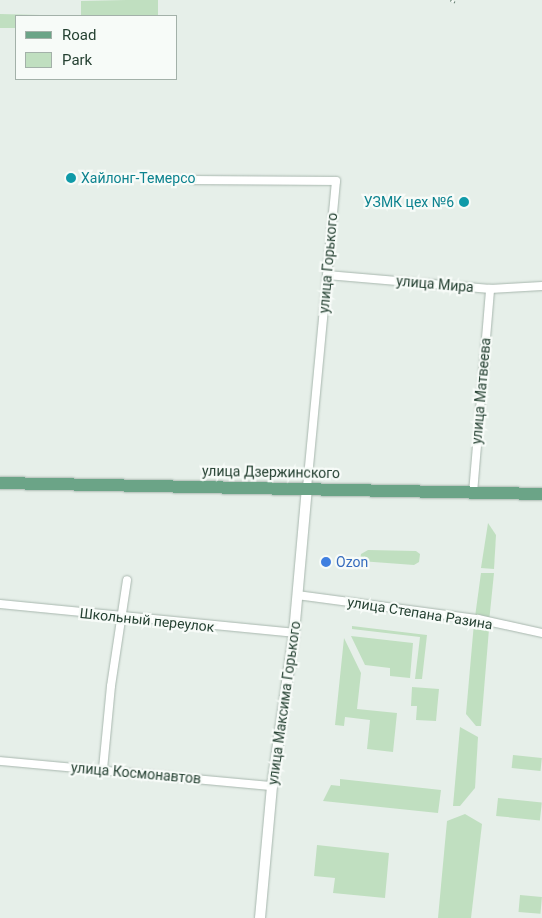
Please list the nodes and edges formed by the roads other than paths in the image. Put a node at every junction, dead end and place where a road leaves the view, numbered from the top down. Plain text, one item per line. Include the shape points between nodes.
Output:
1 (193, 180) dead end
2 (328, 275) junction
3 (542, 286) edge
4 (490, 289) junction
5 (0, 483) edge
6 (307, 487) junction
7 (473, 493) junction
8 (542, 494) edge
9 (127, 580) dead end
10 (297, 595) junction
11 (0, 604) edge
12 (120, 618) junction
13 (542, 633) edge
14 (294, 634) junction
15 (0, 761) edge
16 (103, 769) junction
17 (272, 786) junction
18 (260, 918) edge

1 - 2 street, улица Горького via 336,181
2 - 4 street, улица Мира
2 - 6 street, улица Горького
3 - 4 street, улица Мира
4 - 7 street, улица Матвеева
5 - 6 main road, улица Дзержинского
6 - 7 main road, улица Дзержинского
6 - 10 street, улица Максима Горького
7 - 8 main road, улица Дзержинского
9 - 12 street
10 - 13 street, улица Степана Разина via 478,619
10 - 14 street, улица Максима Горького
11 - 12 street, Школьный переулок
12 - 14 street, Школьный переулок
12 - 16 street
14 - 17 street, улица Максима Горького
15 - 16 street, улица Космонавтов
16 - 17 street, улица Космонавтов
17 - 18 street, улица Максима Горького

